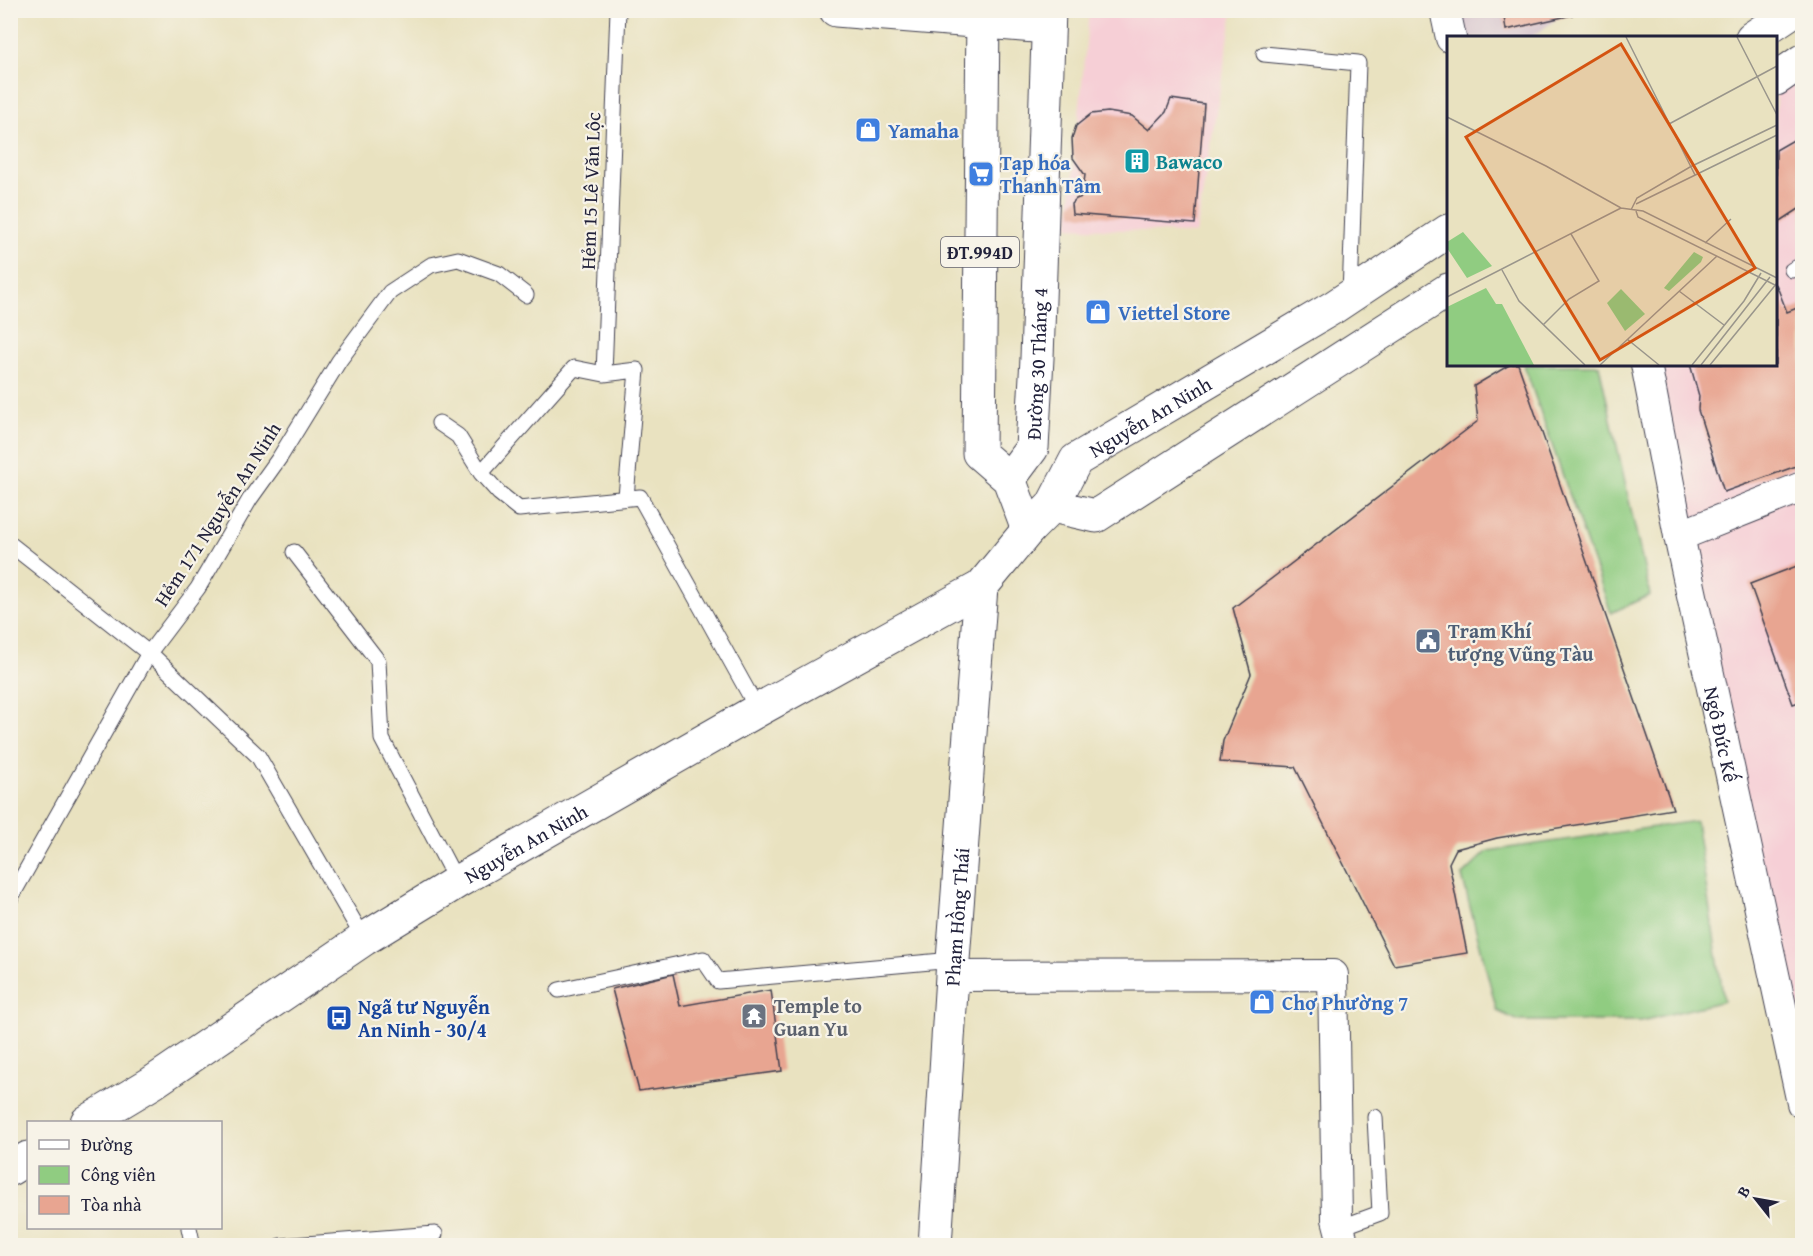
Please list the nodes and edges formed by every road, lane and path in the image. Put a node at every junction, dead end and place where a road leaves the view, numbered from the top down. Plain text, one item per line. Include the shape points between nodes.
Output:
1 (618, 10) edge
2 (836, 10) edge
3 (1445, 10) edge
4 (1794, 10) edge
5 (982, 16) edge
6 (1049, 19) edge
7 (1450, 36) edge
8 (1755, 36) edge
9 (1263, 54) dead end
10 (1803, 61) edge
11 (1777, 78) edge
12 (1447, 232) edge
13 (1447, 291) edge
14 (526, 296) dead end
15 (1350, 296) junction
16 (1646, 366) edge
17 (604, 374) junction
18 (439, 423) dead end
19 (481, 473) junction
20 (1009, 479) junction
21 (1803, 487) edge
22 (626, 497) junction
23 (1052, 506) junction
24 (1028, 530) junction
25 (1679, 536) junction
26 (10, 544) edge
27 (294, 552) dead end
28 (981, 587) junction
29 (149, 653) junction
30 (758, 710) junction
31 (457, 882) junction
32 (10, 899) edge
33 (364, 939) junction
34 (952, 968) junction
35 (559, 990) dead end
36 (1793, 1018) edge
37 (1803, 1103) edge
38 (1375, 1117) dead end
39 (89, 1121) edge
40 (27, 1159) edge
41 (10, 1169) edge
42 (189, 1229) edge
43 (435, 1234) dead end
44 (1342, 1237) edge
45 (193, 1245) edge
46 (280, 1245) edge
47 (935, 1245) edge

1 - 17 lane, Hẻm 15 Lê Văn Lộc
2 - 5 main road
3 - 7 street
4 - 8 main road
5 - 6 main road
5 - 20 main road, ĐT.994D via 979,453
6 - 20 main road, Đường 30 Tháng 4 / ĐT.994D via 1032,448
9 - 15 lane via 1358,63
10 - 11 main road
12 - 15 main road, Nguyễn An Ninh
13 - 23 main road via 1096,516
14 - 29 lane, Hẻm 171 Nguyễn An Ninh via 499,274 458,259 430,266 390,292 339,361 198,588
15 - 23 main road, Nguyễn An Ninh via 1076,460
16 - 25 street, Ngô Đức Kế
17 - 19 lane via 574,368
17 - 22 lane via 637,370
18 - 19 lane via 459,436
19 - 22 lane via 519,509
20 - 24 main road
21 - 25 street
22 - 30 lane via 640,497
23 - 24 main road
24 - 28 main road
25 - 36 street, Ngô Đức Kế
26 - 29 lane
27 - 31 lane via 378,661 382,739
28 - 30 main road, Nguyễn An Ninh
28 - 34 main road, Phạm Hồng Thái
29 - 32 lane, Hẻm 171 Nguyễn An Ninh
29 - 33 lane via 258,756
30 - 31 main road, Nguyễn An Ninh
31 - 33 main road, Nguyễn An Ninh
33 - 39 main road, Nguyễn An Ninh via 119,1109
34 - 35 lane via 718,981 703,959
34 - 44 street via 1333,975 1337,1219
34 - 47 main road, Phạm Hồng Thái
36 - 37 street, Ngô Đức Kế
38 - 44 lane via 1380,1213
40 - 41 main road
42 - 45 lane
43 - 46 lane

